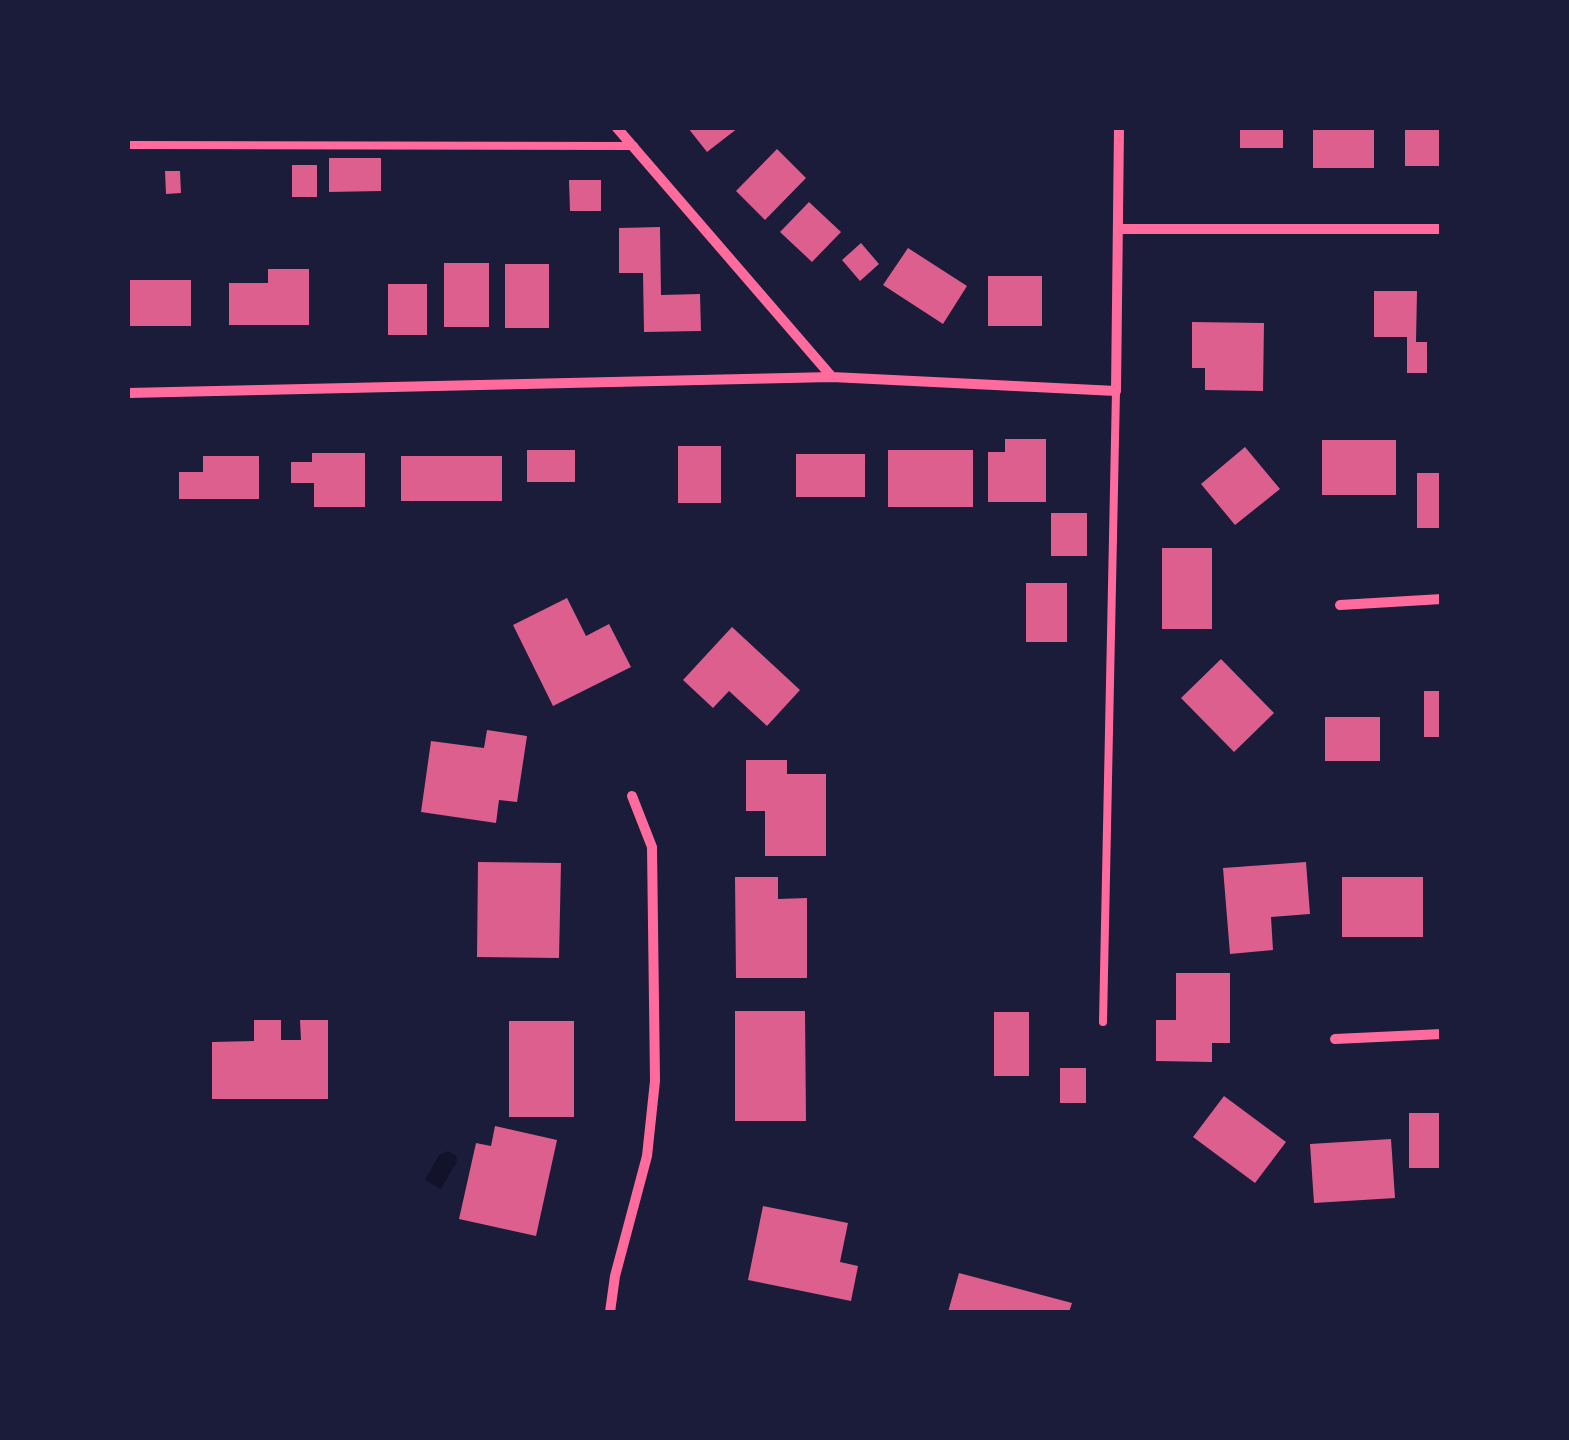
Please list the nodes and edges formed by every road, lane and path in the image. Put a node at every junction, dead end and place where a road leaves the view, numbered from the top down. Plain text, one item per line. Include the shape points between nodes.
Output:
1 (618, 128) edge
2 (1120, 128) edge
3 (128, 145) edge
4 (634, 146) junction
5 (1442, 228) edge
6 (1118, 229) junction
7 (832, 377) junction
8 (1116, 391) junction
9 (128, 393) edge
10 (1442, 599) edge
11 (1340, 605) dead end
12 (632, 796) dead end
13 (1103, 1022) dead end
14 (1442, 1034) edge
15 (1335, 1039) dead end
16 (610, 1312) edge

1 - 4 street
2 - 6 street
3 - 4 lane
4 - 7 street
5 - 6 street
6 - 8 street
7 - 8 street
7 - 9 street
8 - 13 lane
10 - 11 street
12 - 16 street via 652,848 655,1081 646,1156
14 - 15 street

